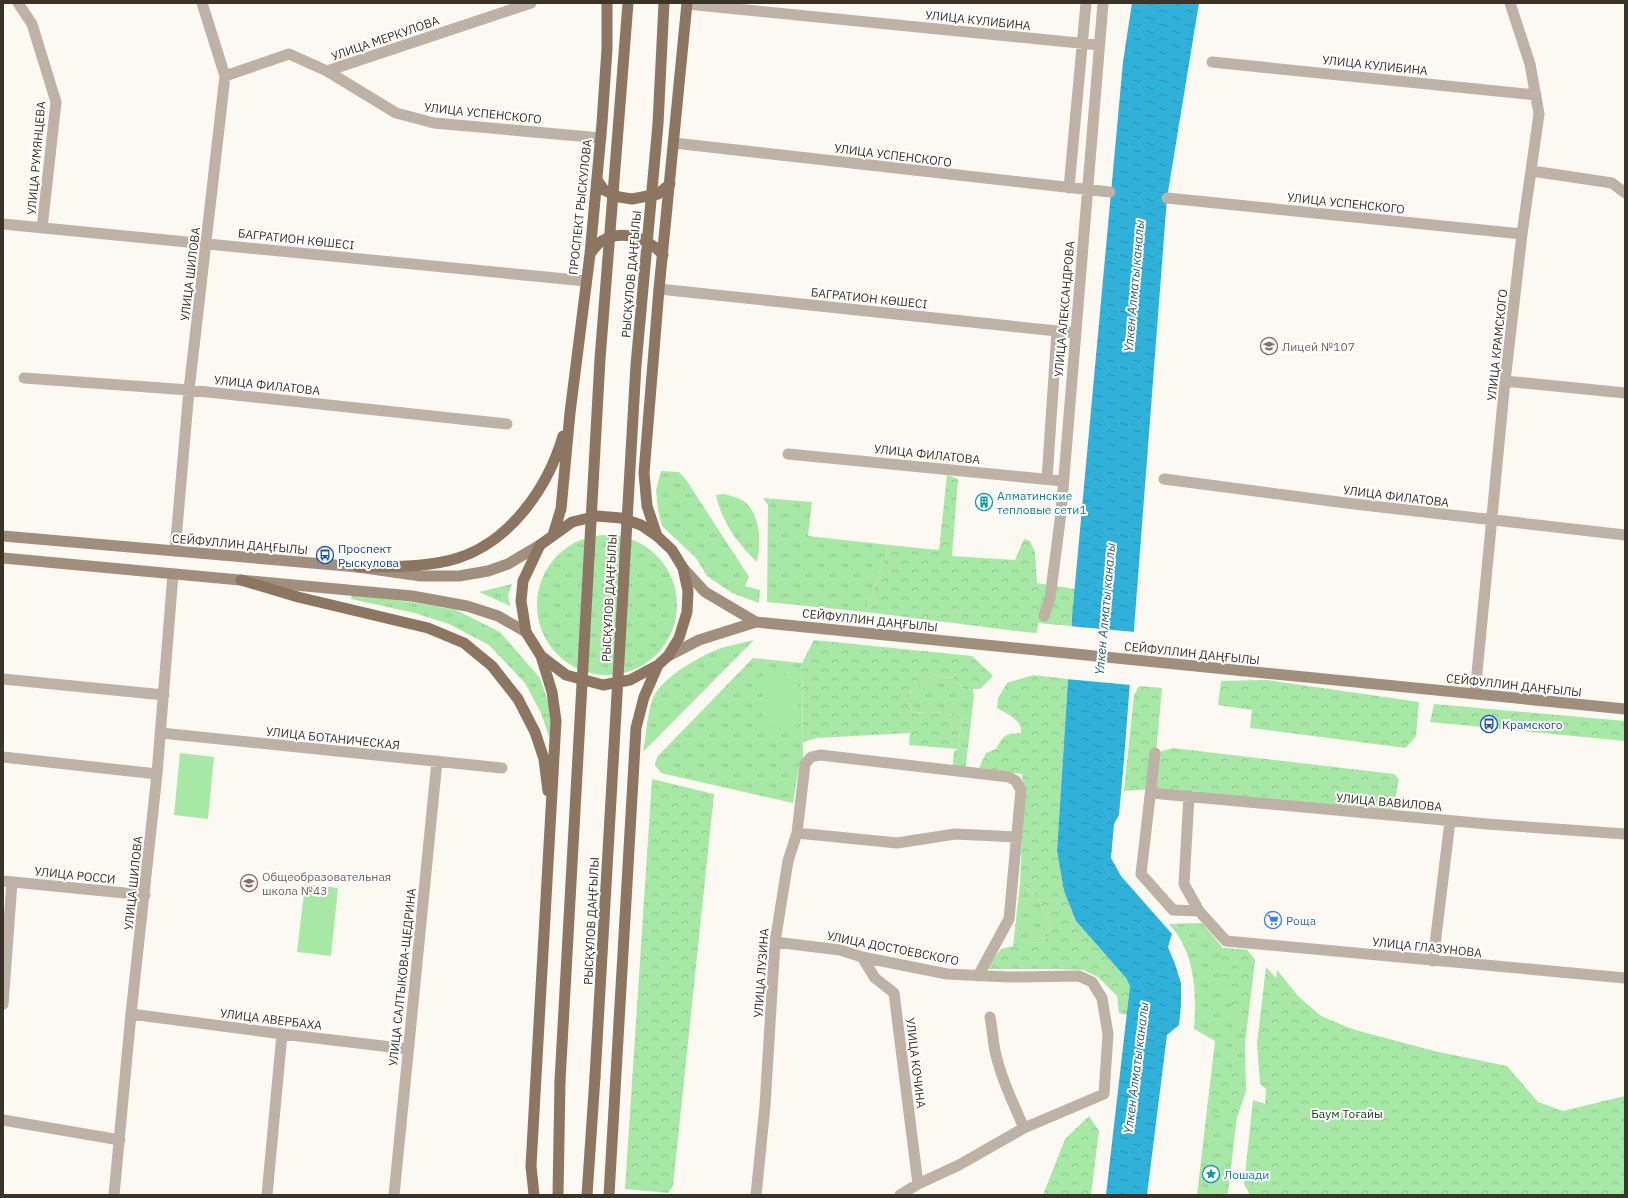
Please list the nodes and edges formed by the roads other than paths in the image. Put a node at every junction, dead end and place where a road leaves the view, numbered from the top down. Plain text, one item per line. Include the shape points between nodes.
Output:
1 (18, 3) edge
2 (202, 3) edge
3 (531, 3) edge
4 (607, 3) edge
5 (628, 3) edge
6 (664, 3) edge
7 (1086, 3) edge
8 (1103, 3) edge
9 (1510, 3) edge
10 (687, 4) edge
11 (1083, 43) junction
12 (1100, 45) junction
13 (1212, 62) dead end
14 (327, 71) junction
15 (225, 76) junction
16 (1536, 95) junction
17 (601, 138) junction
18 (674, 143) junction
19 (1532, 171) junction
20 (597, 180) junction
21 (670, 184) junction
22 (1069, 188) junction
23 (1088, 190) junction
24 (1110, 192) dead end
25 (1625, 193) edge
26 (1167, 198) dead end
27 (3, 224) edge
28 (42, 228) junction
29 (1522, 234) junction
30 (207, 244) junction
31 (590, 254) junction
32 (663, 255) junction
33 (586, 281) junction
34 (659, 289) junction
35 (1057, 331) junction
36 (1076, 333) junction
37 (24, 378) dead end
38 (1505, 381) junction
39 (189, 390) junction
40 (1625, 393) edge
41 (570, 413) junction
42 (507, 424) dead end
43 (788, 454) dead end
44 (1047, 479) junction
45 (1164, 479) dead end
46 (1063, 481) junction
47 (1492, 520) junction
48 (553, 535) junction
49 (1625, 535) edge
50 (3, 536) edge
51 (657, 536) junction
52 (540, 545) junction
53 (175, 551) junction
54 (3, 558) edge
55 (358, 568) junction
56 (683, 568) junction
57 (173, 574) junction
58 (241, 580) junction
59 (1044, 616) dead end
60 (756, 622) junction
61 (526, 632) junction
62 (541, 656) junction
63 (668, 656) junction
64 (658, 665) junction
65 (3, 679) edge
66 (1475, 694) junction
67 (164, 695) junction
68 (1625, 709) edge
69 (161, 733) junction
70 (1155, 753) dead end
71 (3, 757) edge
72 (437, 762) junction
73 (502, 768) dead end
74 (158, 774) junction
75 (1151, 793) junction
76 (1189, 796) junction
77 (551, 815) junction
78 (1450, 821) junction
79 (797, 833) junction
80 (1625, 834) edge
81 (1017, 837) junction
82 (7, 881) edge
83 (145, 895) junction
84 (1200, 911) junction
85 (774, 942) junction
86 (862, 957) junction
87 (1434, 961) junction
88 (978, 976) junction
89 (1625, 978) edge
90 (3, 1004) edge
91 (131, 1014) junction
92 (990, 1017) dead end
93 (282, 1034) junction
94 (408, 1049) junction
95 (3, 1120) edge
96 (1024, 1128) junction
97 (120, 1140) junction
98 (918, 1184) junction
99 (114, 1195) edge
100 (267, 1195) edge
101 (394, 1195) edge
102 (534, 1195) edge
103 (558, 1195) edge
104 (587, 1195) edge
105 (609, 1195) edge
106 (756, 1195) edge
107 (900, 1195) edge

1 - 28 street, УЛИЦА РУМЯНЦЕВА via 32,24 56,102
2 - 15 street, УЛИЦА ШИЛОВА
3 - 14 street, УЛИЦА МЕРКУЛОВА
4 - 17 main road, ПРОСПЕКТ РЫСКУЛОВА via 607,49
5 - 103 main road, РЫСҚҰЛОВ ДАҢҒЫЛЫ, bridge via 600,359 560,1081
6 - 104 main road, РЫСҚҰЛОВ ДАҢҒЫЛЫ, bridge via 658,124 636,365
7 - 11 street
8 - 12 street, УЛИЦА АЛЕКСАНДРОВА
9 - 16 street, УЛИЦА КРАМСКОГО via 1530,64
10 - 11 street, УЛИЦА КУЛИБИНА
10 - 18 main road
11 - 12 street, УЛИЦА КУЛИБИНА
11 - 22 street
12 - 23 street, УЛИЦА АЛЕКСАНДРОВА
13 - 16 street, УЛИЦА КУЛИБИНА
14 - 15 street, УЛИЦА МЕРКУЛОВА via 288,54
14 - 17 street, УЛИЦА УСПЕНСКОГО via 396,114 434,123
15 - 30 street, УЛИЦА ШИЛОВА
16 - 19 street, УЛИЦА КРАМСКОГО via 1539,114
17 - 20 main road, ПРОСПЕКТ РЫСКУЛОВА
18 - 21 main road
18 - 22 street, УЛИЦА УСПЕНСКОГО
19 - 25 street via 1612,183
19 - 29 street, УЛИЦА КРАМСКОГО
20 - 21 main road via 604,190 619,197 632,199 658,194
20 - 31 main road, ПРОСПЕКТ РЫСКУЛОВА
21 - 32 main road
22 - 23 street, УЛИЦА УСПЕНСКОГО
23 - 24 street, УЛИЦА УСПЕНСКОГО
23 - 36 street, УЛИЦА АЛЕКСАНДРОВА
26 - 29 street, УЛИЦА УСПЕНСКОГО
27 - 28 street, БАГРАТИОН КӨШЕСІ
28 - 30 street, БАГРАТИОН КӨШЕСІ
29 - 38 street, УЛИЦА КРАМСКОГО
30 - 33 street, БАГРАТИОН КӨШЕСІ
30 - 39 street, УЛИЦА ШИЛОВА
31 - 32 main road via 607,238 618,236 642,239
31 - 33 main road, ПРОСПЕКТ РЫСКУЛОВА
32 - 34 main road
33 - 41 main road, ПРОСПЕКТ РЫСКУЛОВА
34 - 35 street, БАГРАТИОН КӨШЕСІ
34 - 51 main road via 644,473 647,506
35 - 36 street, БАГРАТИОН КӨШЕСІ
35 - 44 street
36 - 46 street, УЛИЦА АЛЕКСАНДРОВА
37 - 39 street, УЛИЦА ФИЛАТОВА
38 - 40 street
38 - 47 street, УЛИЦА КРАМСКОГО
39 - 42 street, УЛИЦА ФИЛАТОВА
39 - 53 street, УЛИЦА ШИЛОВА
41 - 48 main road via 561,509
41 - 55 main road via 548,477 535,497 500,535 458,558
43 - 44 street, УЛИЦА ФИЛАТОВА
44 - 46 street, УЛИЦА ФИЛАТОВА
45 - 47 street, УЛИЦА ФИЛАТОВА
46 - 59 street, УЛИЦА АЛЕКСАНДРОВА via 1050,598
47 - 49 street, УЛИЦА ФИЛАТОВА
47 - 66 street, УЛИЦА КРАМСКОГО
48 - 51 main road via 572,522 597,516 621,518 641,524
48 - 52 main road
50 - 53 main road, СЕЙФУЛЛИН ДАҢҒЫЛЫ
51 - 56 main road via 672,550
52 - 55 main road, СЕЙФУЛЛИН ДАҢҒЫЛЫ via 488,572 459,576 422,576
52 - 61 main road via 523,580 521,601
53 - 55 main road, СЕЙФУЛЛИН ДАҢҒЫЛЫ
54 - 57 main road
56 - 60 main road, СЕЙФУЛЛИН ДАҢҒЫЛЫ via 705,592
56 - 63 main road via 688,591 687,612 679,638
57 - 58 main road
57 - 67 street, УЛИЦА ШИЛОВА
58 - 61 main road via 412,596 467,606 498,616
58 - 77 main road via 298,597 428,628 464,643 492,666 518,699 535,732 544,759
60 - 63 main road, СЕЙФУЛЛИН ДАҢҒЫЛЫ via 699,640
60 - 66 main road, СЕЙФУЛЛИН ДАҢҒЫЛЫ
61 - 62 main road
62 - 64 main road via 566,675 603,684 630,680
62 - 77 main road via 552,692 556,721
63 - 64 main road
64 - 105 main road via 644,697 636,728
65 - 67 street
66 - 68 main road, СЕЙФУЛЛИН ДАҢҒЫЛЫ
67 - 69 street, УЛИЦА ШИЛОВА
69 - 72 street, УЛИЦА БОТАНИЧЕСКАЯ
69 - 74 street, УЛИЦА ШИЛОВА
70 - 75 street
71 - 74 street
72 - 73 street, УЛИЦА БОТАНИЧЕСКАЯ
72 - 94 street, УЛИЦА САЛТЫКОВА-ЩЕДРИНА
74 - 83 street, УЛИЦА ШИЛОВА
75 - 76 street, УЛИЦА ВАВИЛОВА
75 - 84 street via 1141,874 1172,910
76 - 78 street, УЛИЦА ВАВИЛОВА
76 - 84 street via 1184,884
77 - 102 main road via 531,1166
78 - 80 street, УЛИЦА ВАВИЛОВА
78 - 87 street
79 - 81 street via 897,843 955,834
79 - 81 street, УЛИЦА ЛУЗИНА via 805,764 811,757 820,755 1009,777 1016,781 1021,790
79 - 85 street, УЛИЦА ЛУЗИНА via 788,862
81 - 88 street via 1009,919
82 - 83 street, УЛИЦА РОССИ
82 - 90 street
83 - 91 street, УЛИЦА ШИЛОВА
84 - 87 street, УЛИЦА ГЛАЗУНОВА via 1226,941
85 - 86 street, УЛИЦА ДОСТОЕВСКОГО via 840,950
85 - 106 street, УЛИЦА ЛУЗИНА via 765,1106
86 - 88 street, УЛИЦА ДОСТОЕВСКОГО via 947,974
86 - 98 street, УЛИЦА КОЧИНА via 875,978 894,993
87 - 89 street, УЛИЦА ГЛАЗУНОВА
88 - 96 street, УЛИЦА ДОСТОЕВСКОГО via 1079,976 1092,982 1102,998 1108,1034 1104,1094
91 - 93 street, УЛИЦА АВЕРБАХА
91 - 97 street, УЛИЦА ШИЛОВА
92 - 96 street via 1000,1069
93 - 94 street, УЛИЦА АВЕРБАХА
93 - 100 street
94 - 101 street, УЛИЦА САЛТЫКОВА-ЩЕДРИНА
95 - 97 street
96 - 98 street via 959,1165
97 - 99 street, УЛИЦА ШИЛОВА
98 - 107 street

